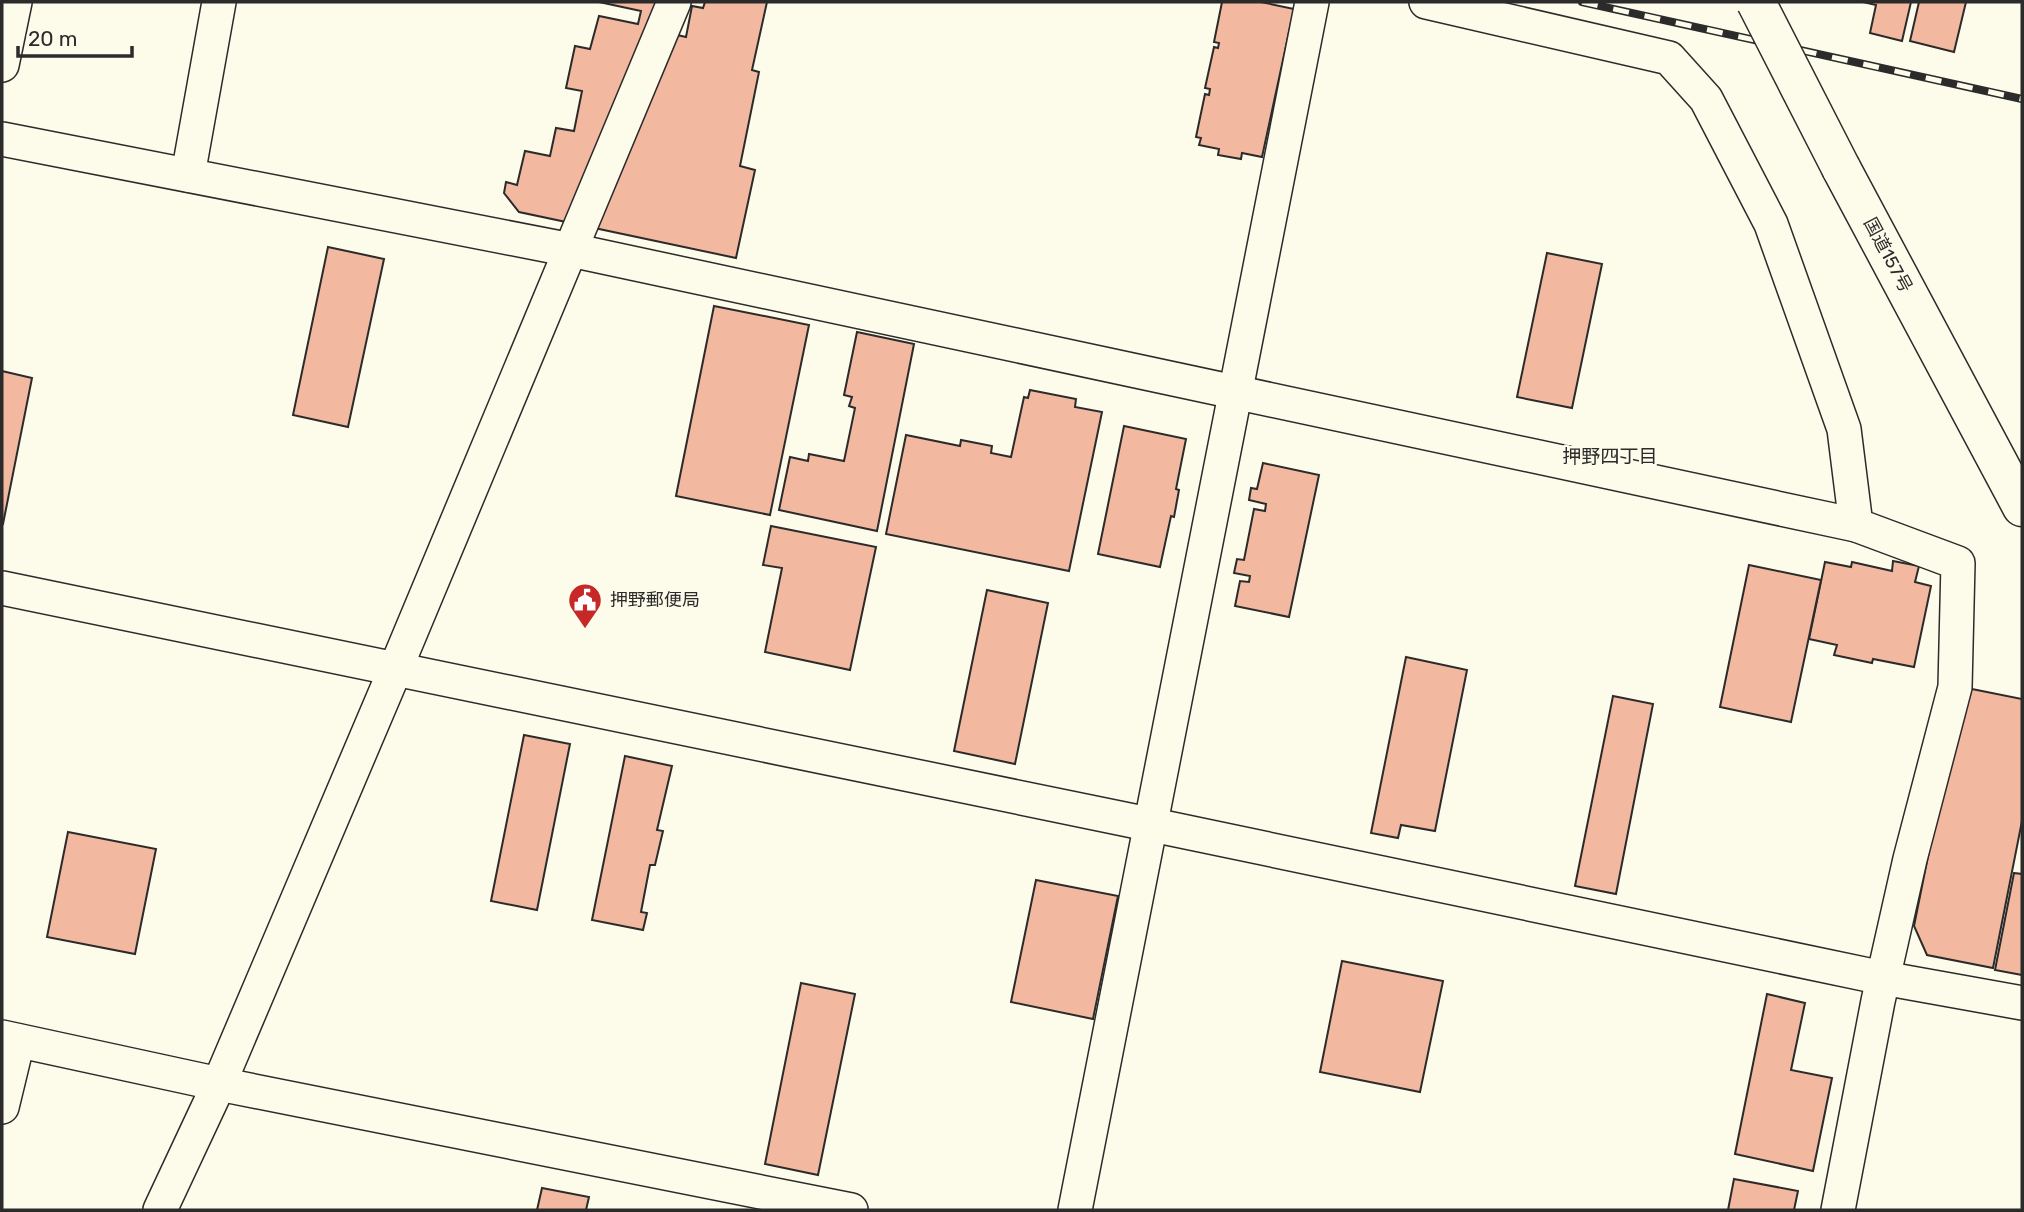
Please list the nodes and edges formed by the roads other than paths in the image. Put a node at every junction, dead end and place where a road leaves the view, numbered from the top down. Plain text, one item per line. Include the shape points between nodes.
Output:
1 (15, 2) edge
2 (219, 2) edge
3 (674, 2) edge
4 (1312, 2) edge
5 (1426, 2) edge
6 (1756, 2) edge
7 (2, 65) edge
8 (2, 139) edge
9 (188, 175) junction
10 (571, 250) junction
11 (1237, 391) junction
12 (2022, 507) edge
13 (1856, 525) junction
14 (2, 589) edge
15 (395, 670) junction
16 (1148, 824) junction
17 (1883, 978) junction
18 (2022, 1003) edge
19 (10, 1039) edge
20 (219, 1084) junction
21 (2, 1107) edge
22 (160, 1210) edge
23 (851, 1210) edge
24 (1075, 1210) edge
25 (1838, 1210) edge

1 - 7 street
2 - 9 street
3 - 10 street
4 - 11 street
5 - 13 street via 1669,58 1706,99 1772,224 1844,429
6 - 12 highway, 国道157号, bridge
8 - 9 street
9 - 10 street
10 - 11 street
10 - 15 street
11 - 13 street
11 - 16 street
13 - 17 street via 1958,563 1955,687
14 - 15 street
15 - 16 street
15 - 20 street
16 - 17 street
16 - 24 street
17 - 18 street
17 - 25 street
19 - 20 street
19 - 21 street
20 - 22 street
20 - 23 street

